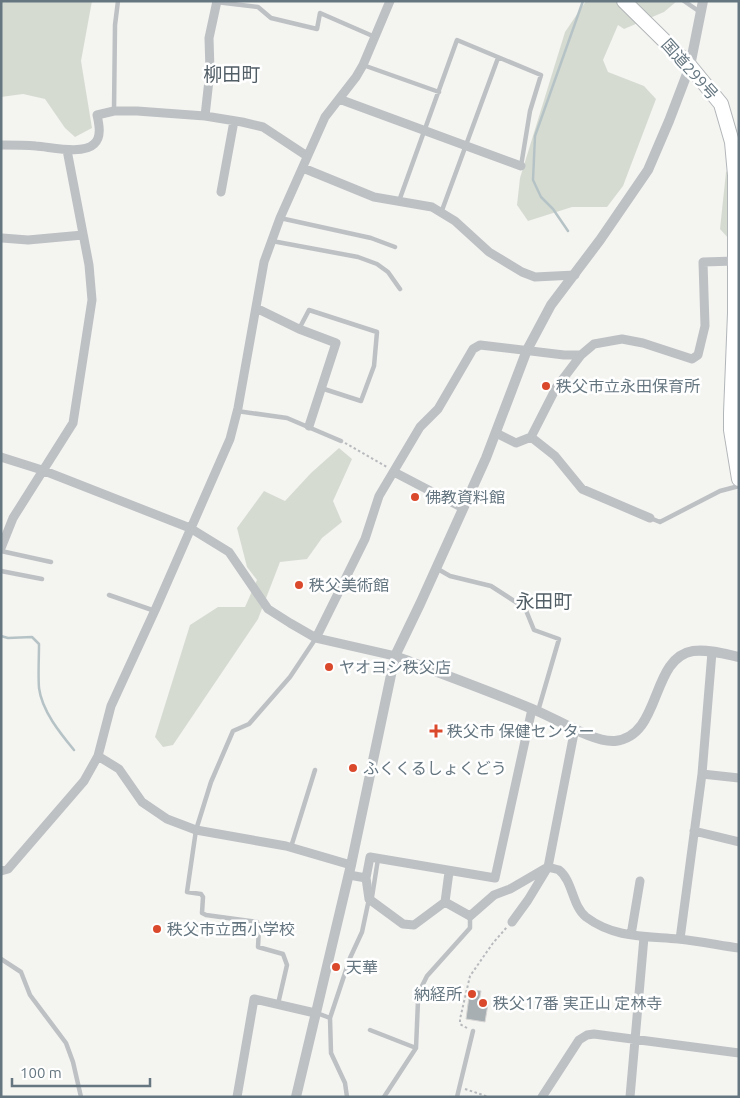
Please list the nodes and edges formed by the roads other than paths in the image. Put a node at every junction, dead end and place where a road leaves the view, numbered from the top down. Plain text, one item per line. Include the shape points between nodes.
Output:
1 (118, 1) edge
2 (390, 1) edge
3 (624, 1) edge
4 (684, 1) edge
5 (703, 1) edge
6 (216, 2) edge
7 (701, 12) junction
8 (375, 36) junction
9 (498, 58) junction
10 (363, 64) junction
11 (690, 66) junction
12 (439, 92) junction
13 (339, 99) junction
14 (114, 111) junction
15 (205, 116) junction
16 (234, 120) junction
17 (423, 130) junction
18 (736, 137) edge
19 (1, 145) edge
20 (466, 146) junction
21 (67, 150) junction
22 (308, 156) junction
23 (521, 166) joint
24 (303, 168) junction
25 (221, 192) dead end
26 (399, 201) junction
27 (441, 212) junction
28 (280, 218) junction
29 (83, 235) junction
30 (2, 238) edge
31 (272, 241) junction
32 (395, 247) dead end
33 (735, 261) junction
34 (575, 275) junction
35 (400, 289) dead end
36 (256, 308) junction
37 (737, 312) edge
38 (299, 329) junction
39 (527, 350) junction
40 (581, 355) junction
41 (321, 388) junction
42 (237, 412) junction
43 (309, 426) junction
44 (496, 433) junction
45 (531, 437) junction
46 (341, 441) road end
47 (1, 457) edge
48 (42, 470) junction
49 (394, 472) junction
50 (739, 479) edge
51 (739, 486) edge
52 (464, 508) junction
53 (650, 518) joint
54 (190, 528) junction
55 (1, 550) edge
56 (50, 562) dead end
57 (436, 568) junction
58 (1, 571) edge
59 (42, 579) dead end
60 (109, 595) dead end
61 (155, 611) junction
62 (316, 638) junction
63 (712, 652) junction
64 (394, 656) junction
65 (739, 657) edge
66 (535, 710) junction
67 (575, 728) junction
68 (98, 756) junction
69 (315, 770) dead end
70 (702, 774) junction
71 (739, 778) edge
72 (196, 830) junction
73 (694, 831) junction
74 (739, 842) edge
75 (291, 848) junction
76 (378, 859) junction
77 (548, 867) junction
78 (350, 870) junction
79 (1, 871) edge
80 (449, 872) junction
81 (366, 878) junction
82 (640, 881) dead end
83 (370, 900) junction
84 (445, 902) junction
85 (470, 916) junction
86 (512, 922) road end
87 (632, 935) junction
88 (644, 936) junction
89 (680, 940) junction
90 (739, 948) edge
91 (1, 959) edge
92 (278, 1004) junction
93 (315, 1013) junction
94 (330, 1018) junction
95 (370, 1030) dead end
96 (473, 1031) road end
97 (635, 1040) junction
98 (416, 1048) junction
99 (739, 1053) edge
100 (82, 1097) edge
101 (237, 1097) edge
102 (296, 1097) edge
103 (347, 1097) edge
104 (384, 1097) edge
105 (457, 1097) edge
106 (542, 1097) edge
107 (630, 1097) edge

1 - 14 lane
2 - 8 street
3 - 11 highway, 国道299号
4 - 7 lane
5 - 7 street
6 - 8 lane via 258,8 271,18 317,29 320,13
6 - 15 street via 209,38 210,72
7 - 11 street
8 - 10 street
9 - 12 lane via 457,40
9 - 20 lane
9 - 23 lane via 541,75 530,111
10 - 12 lane
10 - 13 street
11 - 18 highway, 国道299号 via 721,104
11 - 34 street via 648,170
12 - 17 lane
13 - 17 street
13 - 22 street via 325,117
14 - 15 street
14 - 21 street via 97,115 100,128 94,144 88,148
15 - 16 street
16 - 22 street via 263,127
16 - 25 street
17 - 20 street
17 - 26 lane
18 - 33 highway, 国道299号
19 - 21 street
20 - 23 street
20 - 27 lane
21 - 29 street
22 - 24 street
24 - 26 street via 374,197
24 - 28 street
26 - 27 street via 432,207
27 - 34 street via 489,252 522,272 535,277
28 - 31 street
28 - 32 lane via 371,238
29 - 30 street via 28,240
29 - 48 street via 92,300 73,423
31 - 35 lane via 358,257 377,264 388,272
31 - 36 street via 264,262
33 - 37 highway, 国道299号
33 - 40 street via 703,262 705,326 698,355 692,359 622,339 594,344
34 - 39 street via 552,305
36 - 38 street
36 - 42 street
37 - 50 highway, 国道299号 via 731,430
38 - 41 street via 336,344
38 - 41 lane via 309,310 377,332 374,366 361,401
39 - 40 street
39 - 44 street
39 - 49 street via 480,346 473,349 438,409 420,427
40 - 45 street via 556,388
41 - 43 street
42 - 43 lane via 287,418
42 - 54 street via 230,438
43 - 46 lane
44 - 45 street via 516,443
44 - 52 street
45 - 53 street via 555,456 582,489
47 - 48 street
48 - 54 street
48 - 55 street via 13,518
49 - 52 street
49 - 62 street via 379,496 364,538
51 - 53 lane via 720,491 660,522
52 - 57 street
54 - 61 street
54 - 62 street via 229,552 268,609
55 - 56 lane
57 - 64 street
57 - 66 lane via 450,576 491,586 526,608 534,630 559,639
58 - 59 lane
60 - 61 lane
61 - 68 street via 111,706
62 - 64 street
62 - 72 lane via 290,677 249,724 233,731 211,782
63 - 65 street
63 - 67 street via 694,651 676,659 664,677 649,715 627,738 599,740
63 - 70 street
64 - 66 street
64 - 78 street
66 - 67 street
66 - 80 street via 495,878
67 - 77 street
68 - 72 street via 119,769 142,802 167,819
68 - 79 street via 84,781 8,869
69 - 75 lane
70 - 71 street
70 - 73 street
72 - 75 street
72 - 92 lane via 187,892 201,894 202,913 206,915 256,922 260,928 258,947 283,954 287,965
73 - 74 street
73 - 89 street
75 - 78 street
76 - 80 street
76 - 81 street via 370,858
76 - 83 lane
77 - 85 street via 494,895
77 - 86 street
77 - 87 street via 564,876 583,915 599,926
78 - 81 street
78 - 93 street
80 - 84 street
81 - 83 street
82 - 87 street
83 - 84 street via 403,924 414,926
83 - 94 lane via 362,932
84 - 85 street
85 - 98 lane via 470,928 427,976 421,988
87 - 88 street
88 - 89 street
88 - 97 street
89 - 90 street
91 - 100 lane via 21,972 30,995 66,1043
92 - 93 street
92 - 101 street via 254,999
93 - 94 lane
93 - 102 street
94 - 103 lane via 331,1053 345,1083
95 - 98 lane
96 - 105 lane
97 - 99 street
97 - 106 street via 586,1035 579,1040
97 - 107 street
98 - 104 lane

